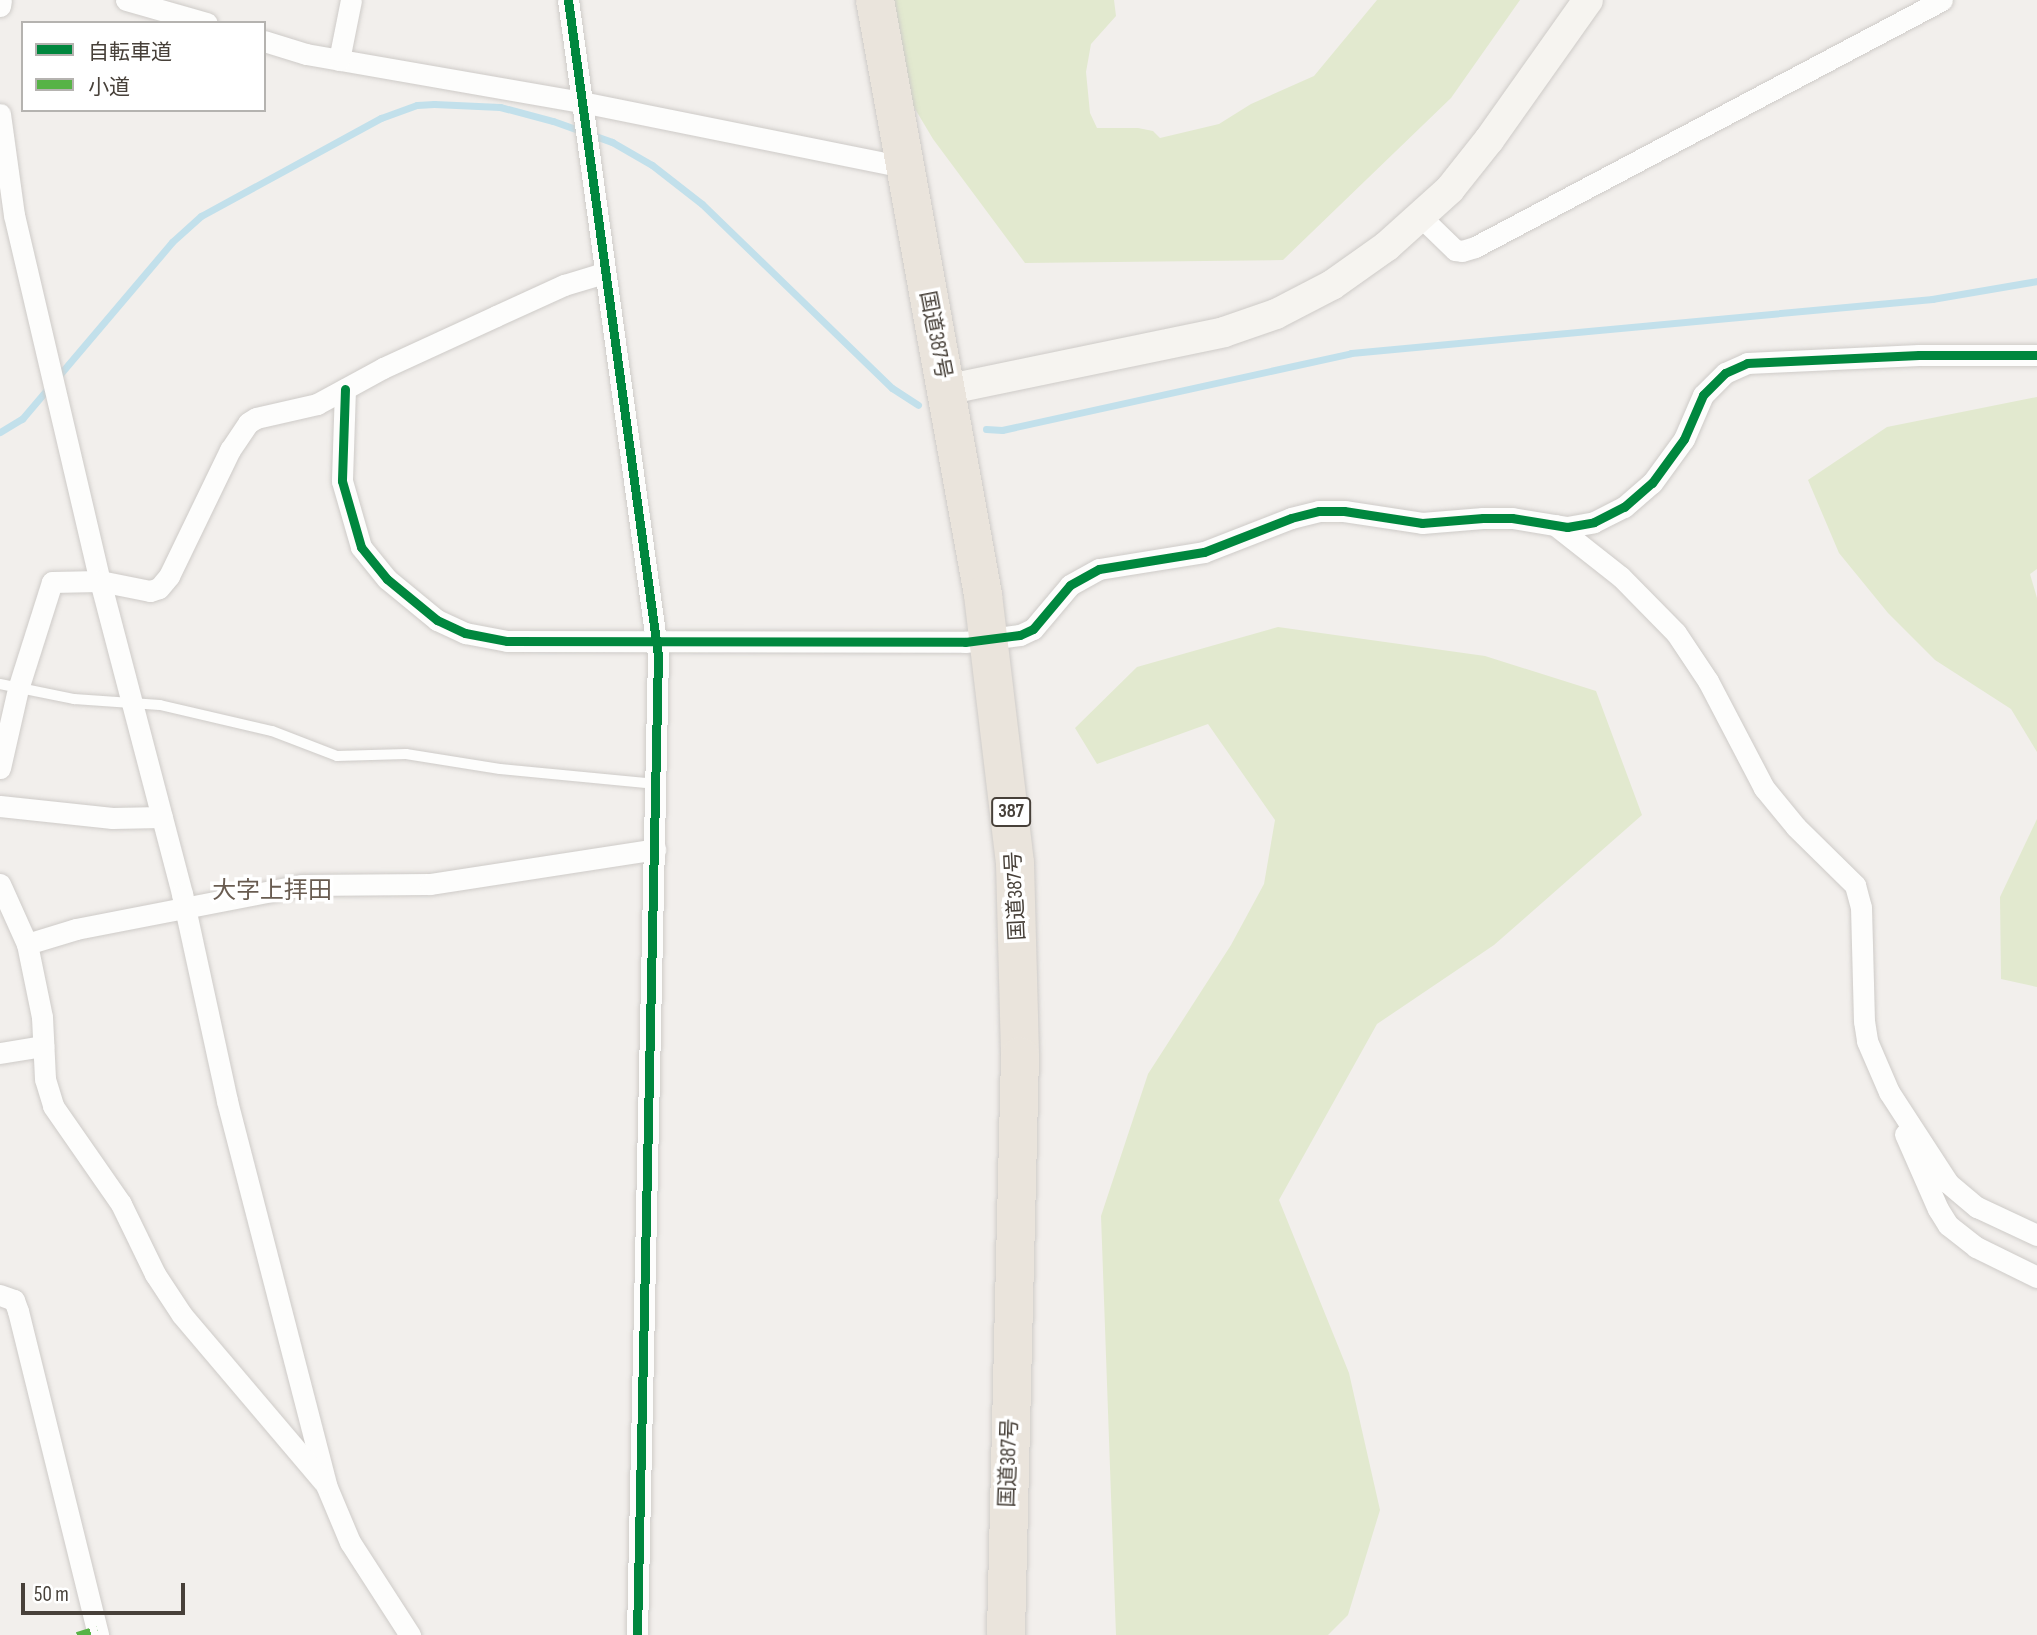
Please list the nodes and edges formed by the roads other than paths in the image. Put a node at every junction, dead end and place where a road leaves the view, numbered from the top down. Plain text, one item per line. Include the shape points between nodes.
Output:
1 (1, 0) edge
2 (126, 0) edge
3 (351, 0) edge
4 (568, 0) edge
5 (875, 0) edge
6 (1588, 0) edge
7 (1942, 0) edge
8 (0, 6) edge
9 (200, 21) edge
10 (266, 42) edge
11 (339, 60) junction
12 (582, 102) junction
13 (0, 114) edge
14 (905, 167) junction
15 (1421, 217) junction
16 (604, 273) junction
17 (2037, 355) edge
18 (345, 388) junction
19 (945, 390) junction
20 (1555, 526) junction
21 (100, 581) junction
22 (657, 640) junction
23 (989, 640) junction
24 (9, 687) edge
25 (132, 703) junction
26 (0, 768) edge
27 (656, 784) junction
28 (0, 806) edge
29 (162, 817) junction
30 (655, 849) junction
31 (0, 884) edge
32 (185, 906) junction
33 (27, 944) junction
34 (43, 1046) junction
35 (0, 1054) edge
36 (1889, 1092) junction
37 (2037, 1235) edge
38 (2037, 1277) edge
39 (0, 1295) edge
40 (326, 1485) junction
41 (98, 1635) edge
42 (410, 1635) edge
43 (637, 1635) edge
44 (1006, 1635) edge

1 - 8 street
2 - 9 street
3 - 11 street
4 - 12 street
5 - 14 highway, 国道387号 / 387
6 - 15 street via 1470,166
7 - 15 street via 1475,247 1455,250
10 - 11 street
11 - 12 street
12 - 14 street
12 - 16 street
13 - 21 street via 14,215
14 - 19 highway, 国道387号 / 387
15 - 19 street via 1332,285 1250,324
16 - 18 street via 564,285
16 - 22 street
17 - 20 street via 1747,363 1725,373 1703,395 1684,439 1665,467 1624,507 1594,522
18 - 21 street via 317,404 256,418 242,428 159,588 150,591
18 - 22 street via 341,467 356,534 369,560 407,596 437,620 484,638
19 - 23 highway, 国道387号 / 387
20 - 23 street via 1512,518 1422,523 1344,510 1319,511 1204,552 1099,569 1070,585 1033,629
20 - 36 street via 1621,578 1676,633 1708,681 1764,788 1855,885 1861,907 1867,1041
21 - 24 street via 57,580 49,586 37,634
21 - 25 street
22 - 23 street
22 - 27 street
23 - 44 highway, 国道387号 / 387 via 1011,815 1019,944
24 - 25 lane via 74,699
24 - 26 street
25 - 27 lane via 249,725 337,756 407,754 499,769
25 - 29 street
27 - 30 street
28 - 29 street via 112,818
29 - 32 street
30 - 32 street via 456,881 302,885
30 - 43 street
31 - 33 street
32 - 33 street
32 - 40 street via 227,1101
33 - 34 street
34 - 35 street
34 - 40 street via 53,1106 121,1204 182,1315
36 - 37 street via 1948,1183 1977,1207
36 - 38 street via 1919,1169 1948,1225 1976,1247
39 - 41 street via 14,1300 18,1311
40 - 42 street via 350,1542

